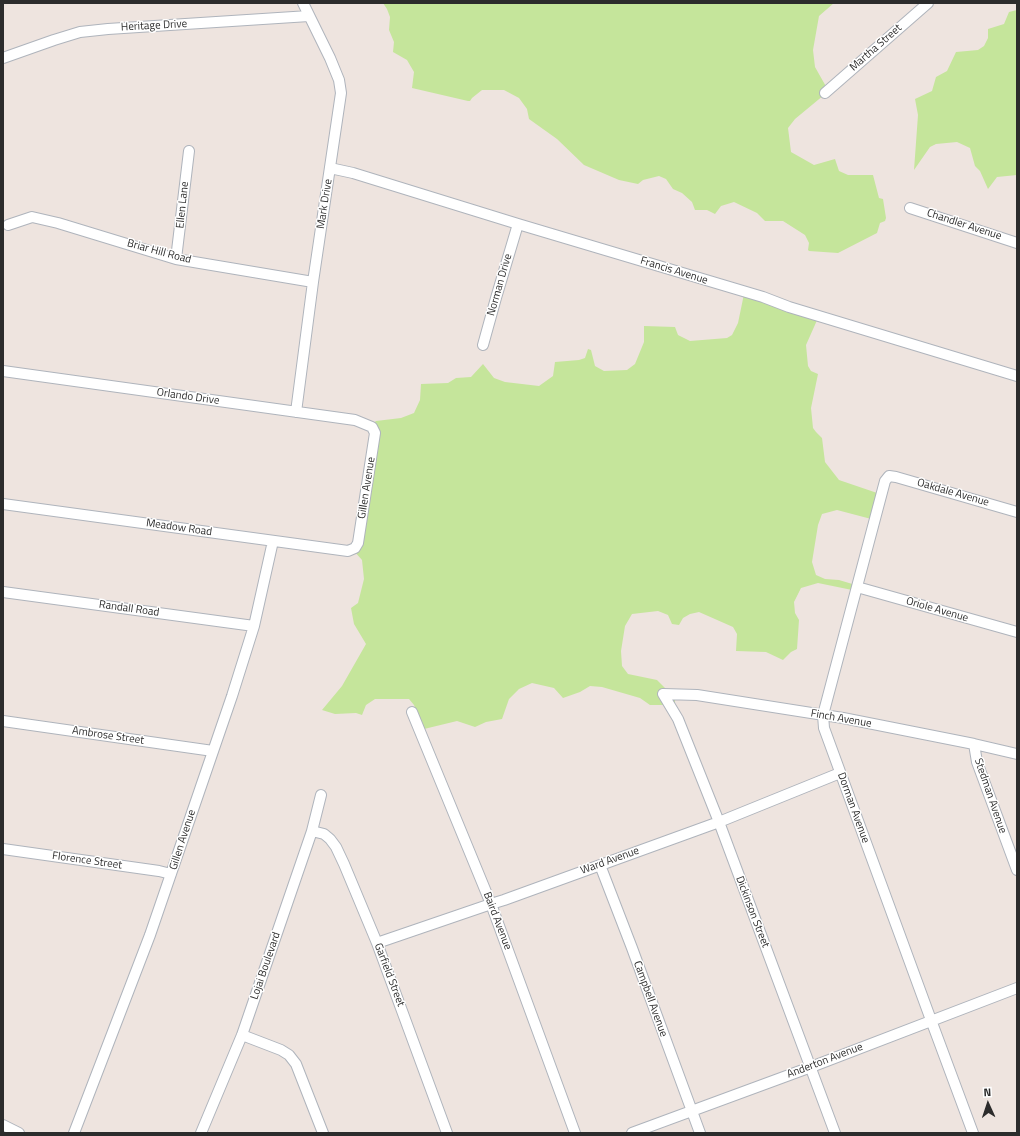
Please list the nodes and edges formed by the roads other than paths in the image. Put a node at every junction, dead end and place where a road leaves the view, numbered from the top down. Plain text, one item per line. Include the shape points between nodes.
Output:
1 (303, 3) edge
2 (928, 3) edge
3 (309, 16) junction
4 (3, 58) edge
5 (825, 93) dead end
6 (189, 152) dead end
7 (330, 168) junction
8 (910, 208) dead end
9 (518, 224) junction
10 (8, 225) dead end
11 (1017, 243) edge
12 (176, 259) junction
13 (313, 282) junction
14 (483, 345) dead end
15 (3, 371) edge
16 (1017, 376) edge
17 (296, 412) junction
18 (372, 427) joint
19 (889, 476) joint
20 (3, 504) edge
21 (1017, 512) edge
22 (272, 541) junction
23 (355, 548) joint
24 (857, 587) junction
25 (3, 592) edge
26 (254, 626) junction
27 (1017, 632) edge
28 (663, 694) joint
29 (412, 712) dead end
30 (823, 715) junction
31 (3, 721) edge
32 (974, 744) junction
33 (213, 751) junction
34 (1017, 754) edge
35 (840, 773) junction
36 (321, 795) dead end
37 (718, 822) junction
38 (312, 831) junction
39 (3, 849) edge
40 (600, 865) junction
41 (1017, 870) edge
42 (171, 874) junction
43 (491, 904) junction
44 (377, 943) junction
45 (1017, 988) edge
46 (931, 1020) junction
47 (242, 1035) junction
48 (810, 1067) junction
49 (692, 1111) junction
50 (3, 1125) edge
51 (19, 1133) edge
52 (74, 1133) edge
53 (201, 1133) edge
54 (323, 1133) edge
55 (447, 1133) edge
56 (575, 1133) edge
57 (632, 1133) edge
58 (700, 1133) edge
59 (835, 1133) edge
60 (973, 1133) edge

1 - 3 street, Mark Drive
2 - 5 street, Martha Street
3 - 4 street, Heritage Drive via 80,32
3 - 7 street, Mark Drive via 330,58 341,93
6 - 12 street, Ellen Lane
7 - 9 street, Francis Avenue
7 - 13 street, Mark Drive
8 - 11 street, Chandler Avenue
9 - 14 street, Norman Drive
9 - 16 street, Francis Avenue
10 - 12 street, Briar Hill Road via 32,217
12 - 13 street, Briar Hill Road
13 - 17 street, Mark Drive
15 - 17 street, Orlando Drive
17 - 18 street, Orlando Drive via 355,420
18 - 23 street, Gillen Avenue via 375,434 373,449 358,543
19 - 21 street, Oakdale Avenue
19 - 24 street, Dorman Avenue
20 - 22 street, Meadow Road
22 - 23 street, Meadow Road via 348,551
22 - 26 street, Gillen Avenue
24 - 27 street, Oriole Avenue
24 - 30 street, Dorman Avenue
25 - 26 street, Randall Road
26 - 33 street, Gillen Avenue
28 - 30 street, Finch Avenue via 697,695
28 - 37 street, Dickinson Street via 678,719
29 - 43 street, Baird Avenue
30 - 32 street, Finch Avenue
30 - 35 street, Dorman Avenue via 824,728
31 - 33 street, Ambrose Street
32 - 34 street, Finch Avenue
32 - 41 street, Stedman Avenue via 977,762
33 - 42 street, Gillen Avenue
35 - 37 street, Ward Avenue
35 - 46 street, Dorman Avenue
36 - 38 street, Lojai Boulevard
37 - 40 street, Ward Avenue
37 - 48 street, Dickinson Street
38 - 44 street, Garfield Street via 324,834 336,847
38 - 47 street, Lojai Boulevard
39 - 42 street, Florence Street
40 - 43 street, Ward Avenue
40 - 49 street, Campbell Avenue
42 - 52 street, Gillen Avenue
43 - 44 street, Ward Avenue
43 - 56 street, Baird Avenue
44 - 55 street, Garfield Street
45 - 46 street, Anderton Avenue
46 - 48 street, Anderton Avenue
46 - 60 street, Dorman Avenue
47 - 53 street, Lojai Boulevard
47 - 54 street via 289,1055 296,1064
48 - 49 street, Anderton Avenue
48 - 59 street, Dickinson Street
49 - 57 street, Anderton Avenue
49 - 58 street, Campbell Avenue
50 - 51 street

